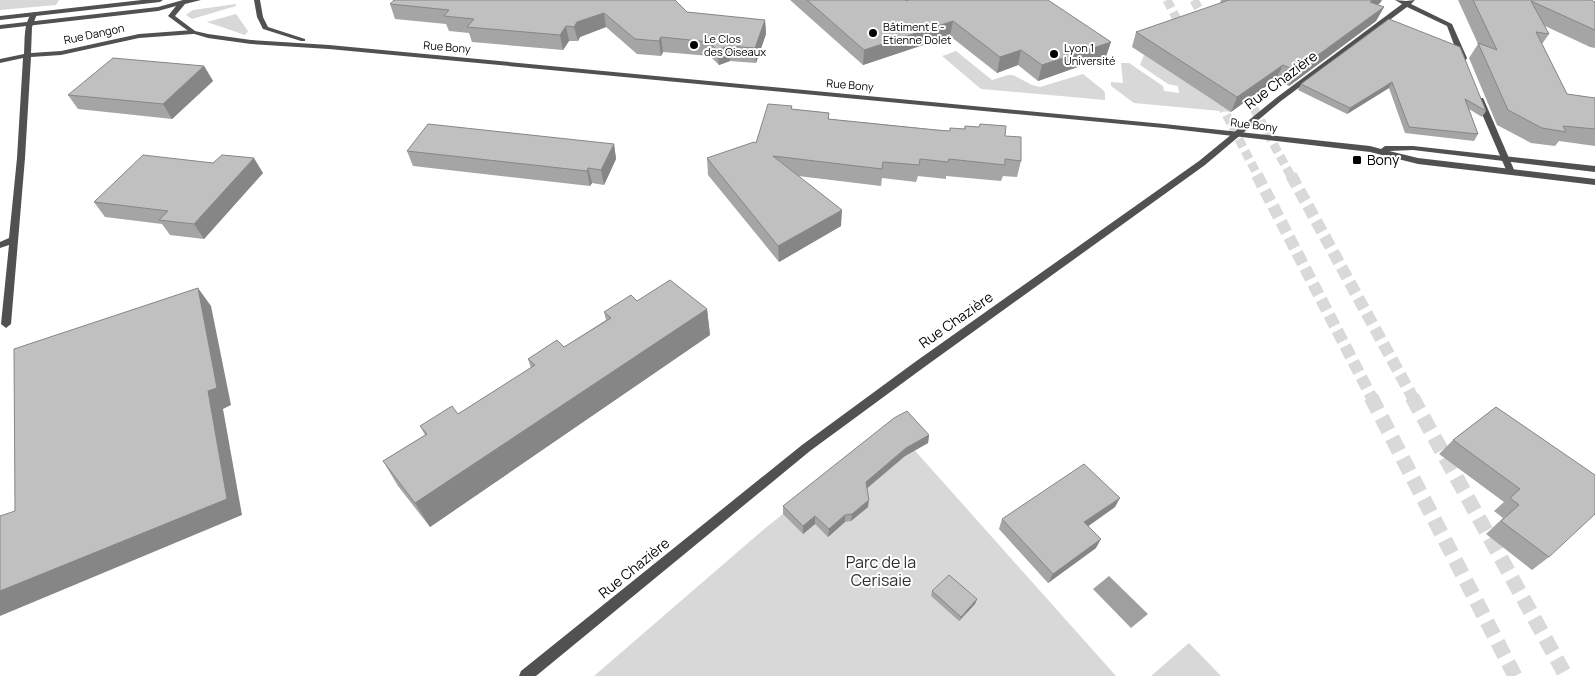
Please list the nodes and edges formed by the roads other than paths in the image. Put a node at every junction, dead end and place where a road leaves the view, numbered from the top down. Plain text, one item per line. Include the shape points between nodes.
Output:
1 (160, 0) edge
2 (164, 0) edge
3 (198, 0) edge
4 (257, 0) edge
5 (1398, 0) edge
6 (183, 2) junction
7 (1409, 2) edge
8 (34, 14) junction
9 (0, 18) edge
10 (30, 24) junction
11 (0, 27) edge
12 (193, 32) junction
13 (328, 46) junction
14 (27, 55) junction
15 (0, 61) edge
16 (1468, 68) edge
17 (1478, 95) edge
18 (1234, 134) junction
19 (1370, 150) junction
20 (1504, 158) junction
21 (1595, 169) edge
22 (1511, 172) junction
23 (1595, 182) edge
24 (14, 240) junction
25 (0, 245) edge
26 (6, 324) dead end
27 (526, 676) edge

1 - 8 street
2 - 6 street
3 - 6 street
4 - 13 street, Rue Bony via 265,28
5 - 7 street
6 - 10 street via 158,9
6 - 12 street, Rue Bony via 171,16
7 - 16 street via 1450,25
7 - 18 street, Rue Chazière
8 - 9 street
8 - 10 street
10 - 11 street
10 - 14 street
12 - 13 street, Rue Bony via 251,42
12 - 14 street, Rue Dangon via 138,36 61,53
13 - 18 street, Rue Bony
14 - 15 street, Rue Dangon
14 - 24 street
17 - 20 street
18 - 19 street, Rue Bony
18 - 27 street, Rue Chazière via 1202,163 806,448
19 - 20 street, Rue Bony via 1413,148
19 - 22 street, Rue Bony via 1418,161
20 - 21 street, Rue Bony
20 - 22 street
22 - 23 street, Rue Bony
24 - 25 street
24 - 26 street

